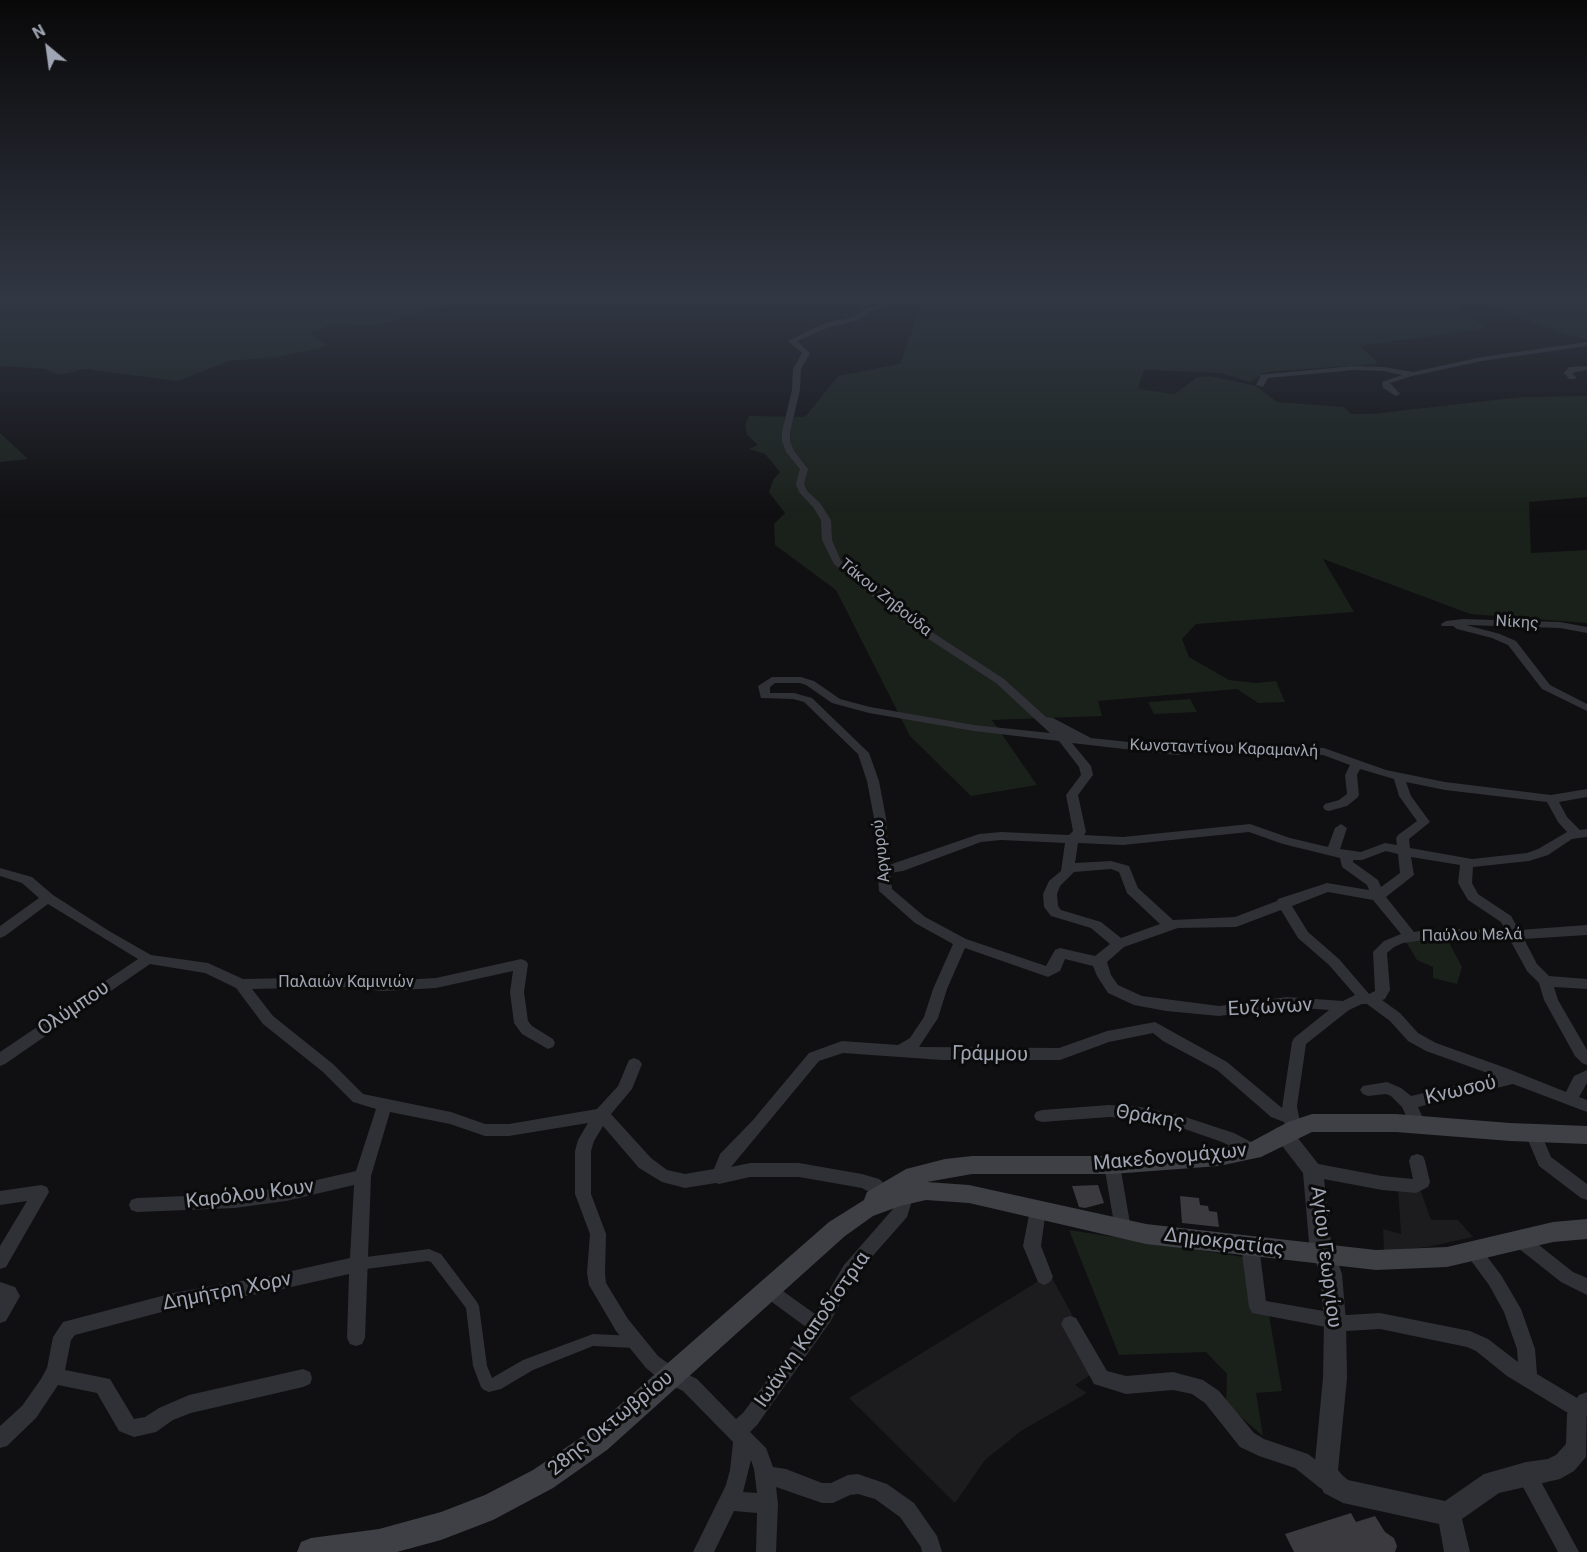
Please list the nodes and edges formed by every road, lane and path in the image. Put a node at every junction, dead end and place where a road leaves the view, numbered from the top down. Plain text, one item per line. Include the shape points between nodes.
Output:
1 (797, 372) edge
2 (1304, 372) edge
3 (1404, 372) edge
4 (1420, 372) edge
5 (1569, 372) edge
6 (1413, 374) junction
7 (1572, 377) dead end
8 (1260, 386) dead end
9 (1396, 394) dead end
10 (1587, 630) edge
11 (793, 679) joint
12 (1587, 708) edge
13 (1038, 715) junction
14 (1063, 739) junction
15 (1094, 743) junction
16 (1356, 764) junction
17 (1400, 777) junction
18 (1587, 793) edge
19 (1551, 799) junction
20 (1329, 807) dead end
21 (1341, 828) dead end
22 (1582, 833) edge
23 (1072, 839) junction
24 (1403, 852) junction
25 (1340, 854) junction
26 (1467, 863) junction
27 (1068, 868) junction
28 (883, 870) junction
29 (0, 872) edge
30 (1377, 896) junction
31 (48, 898) junction
32 (1283, 902) junction
33 (1170, 926) junction
34 (1587, 930) edge
35 (0, 933) edge
36 (1515, 935) junction
37 (1410, 937) junction
38 (961, 942) junction
39 (1119, 944) junction
40 (148, 959) junction
41 (1098, 962) junction
42 (1545, 981) junction
43 (241, 984) junction
44 (1587, 984) edge
45 (1367, 999) junction
46 (1344, 1006) junction
47 (548, 1043) dead end
48 (902, 1050) junction
49 (1587, 1059) edge
50 (0, 1060) edge
51 (633, 1064) dead end
52 (1587, 1076) edge
53 (1514, 1078) junction
54 (1368, 1090) dead end
55 (1570, 1099) junction
56 (385, 1104) junction
57 (1408, 1104) junction
58 (1587, 1106) edge
59 (602, 1114) junction
60 (1042, 1116) dead end
61 (1418, 1125) junction
62 (1289, 1127) junction
63 (1533, 1133) junction
64 (1587, 1135) edge
65 (1253, 1151) junction
66 (1417, 1161) dead end
67 (1112, 1165) junction
68 (1313, 1170) junction
69 (363, 1176) junction
70 (719, 1177) junction
71 (929, 1181) junction
72 (1587, 1193) edge
73 (892, 1195) junction
74 (0, 1198) edge
75 (137, 1205) dead end
76 (865, 1209) joint
77 (1038, 1210) junction
78 (1587, 1228) edge
79 (1123, 1229) junction
80 (1519, 1239) junction
81 (1250, 1246) junction
82 (1473, 1251) junction
83 (1326, 1256) junction
84 (0, 1262) edge
85 (358, 1264) junction
86 (1044, 1277) dead end
87 (1587, 1287) edge
88 (766, 1289) junction
89 (0, 1290) edge
90 (0, 1316) edge
91 (1335, 1321) junction
92 (1070, 1323) dead end
93 (818, 1325) junction
94 (356, 1338) dead end
95 (635, 1342) junction
96 (53, 1376) junction
97 (671, 1376) junction
98 (303, 1378) dead end
99 (1528, 1378) junction
100 (1583, 1407) edge
101 (739, 1435) junction
102 (0, 1439) edge
103 (1583, 1440) edge
104 (1526, 1474) junction
105 (765, 1475) junction
106 (1331, 1481) junction
107 (729, 1501) junction
108 (768, 1504) junction
109 (1448, 1514) junction
110 (311, 1552) edge
111 (703, 1552) edge
112 (766, 1552) edge
113 (932, 1552) edge
114 (1457, 1552) edge
115 (1569, 1552) edge

1 - 13 street, Τάκου Ζηβούδα via 786,441 804,469 800,484 803,492 826,520 827,540 837,562 911,623 1000,681
2 - 8 street via 1267,376
3 - 6 street
4 - 6 street
5 - 7 street
6 - 9 street via 1386,382
10 - 12 street, Νίκης via 1527,623 1450,623 1512,643 1546,687
11 - 14 street, Κωνσταντίνου Καραμανλή via 810,683 836,701 869,710
11 - 28 street, Αργυρού via 768,683 764,686 765,696 802,697 813,702 862,753 873,781 880,818
13 - 14 street, Τάκου Ζηβούδα
13 - 15 street
14 - 15 street, Κωνσταντίνου Καραμανλή
14 - 23 street, Τάκου Ζηβούδα via 1087,770 1072,795 1080,829
15 - 16 street, Κωνσταντίνου Καραμανλή via 1176,751 1213,747 1324,752
16 - 17 street, Κωνσταντίνου Καραμανλή
16 - 20 street via 1351,775 1353,795
17 - 19 street, Κωνσταντίνου Καραμανλή
17 - 24 street via 1405,796 1424,822 1402,835
18 - 19 street, Κωνσταντίνου Καραμανλή
19 - 22 street via 1562,819
21 - 25 street
22 - 26 street via 1568,836 1529,857
23 - 25 street via 1123,841 1250,828
23 - 27 street
23 - 28 street via 983,837
24 - 25 street via 1382,847 1362,856
24 - 26 street
24 - 30 street via 1407,875
25 - 30 street via 1349,867 1373,883
26 - 36 street via 1465,883 1473,897 1503,916
27 - 33 street via 1112,865 1124,869 1132,890
27 - 39 street via 1054,884 1051,909 1096,925
28 - 38 street, Αργυρού via 886,891 908,912
29 - 31 street via 27,880
30 - 32 street via 1327,887
30 - 37 street
31 - 35 street
31 - 40 street
32 - 33 street via 1236,922
32 - 45 street via 1306,938
33 - 39 street
34 - 36 street, Παύλου Μελά
36 - 37 street, Παύλου Μελά
36 - 42 street via 1532,967
37 - 45 street, Παύλου Μελά via 1389,944 1380,952 1383,990
38 - 41 street via 1048,972 1055,967 1060,952
38 - 48 street via 931,1018 915,1042
39 - 41 street
40 - 43 street via 208,968
40 - 50 street, Ολύμπου
41 - 46 street, Ευζώνων via 1113,989 1150,1003 1209,1010 1287,1002
42 - 44 street
42 - 49 street via 1557,1011
43 - 47 street, Παλαιών Καμινιών via 340,982 383,986 436,982 521,964 517,992 521,1023
43 - 56 street via 268,1020 328,1068 358,1098
45 - 46 street, Ευζώνων
45 - 53 street via 1395,1017 1418,1041
46 - 62 street via 1299,1042 1290,1091
48 - 62 street, Γράμμου via 1053,1055 1107,1037 1155,1027 1222,1066
48 - 70 street, Γράμμου via 842,1047 814,1057 726,1159
51 - 59 street via 624,1089
52 - 55 street via 1579,1080
53 - 55 street
53 - 57 street, Κνωσού
54 - 57 street via 1390,1088
55 - 58 street
56 - 59 street via 451,1118 485,1130 509,1130
56 - 69 street
57 - 61 street
59 - 70 street via 645,1163 662,1175 685,1181
59 - 95 street via 586,1140 583,1194 598,1234 598,1285
60 - 65 street, Θράκης via 1140,1113 1228,1137
61 - 62 main road, Μακεδονομάχων via 1312,1123
61 - 63 main road, Μακεδονομάχων
62 - 65 main road, Μακεδονομάχων
62 - 68 street, Αγίου Γεωργίου
63 - 64 main road, Μακεδονομάχων
63 - 72 street via 1552,1170
65 - 67 main road, Μακεδονομάχων
66 - 68 street via 1422,1182 1416,1186
67 - 71 main road, Μακεδονομάχων via 972,1165
67 - 79 street
68 - 83 street, Αγίου Γεωργίου via 1320,1242
69 - 75 street, Καρόλου Κουν via 235,1201
69 - 85 street
70 - 73 street via 750,1170 799,1170 868,1183
71 - 73 main road, Δημοκρατίας
71 - 77 main road, Δημοκρατίας
73 - 76 main road, Δημοκρατίας
73 - 93 street, Ιωάννη Καποδίστρια via 903,1204 902,1212 850,1270
74 - 84 street via 41,1192
76 - 88 main road, 28ης Οκτωβρίου
77 - 79 main road, Δημοκρατίας
77 - 86 street via 1032,1246
78 - 80 main road, Δημοκρατίας
79 - 81 main road, Δημοκρατίας
80 - 82 main road, Δημοκρατίας
80 - 87 street
81 - 83 main road, Δημοκρατίας
81 - 91 street via 1258,1307
82 - 83 main road, Δημοκρατίας via 1413,1260
82 - 99 street via 1512,1309 1526,1349
83 - 91 street, Αγίου Γεωργίου
85 - 94 street
85 - 95 street via 429,1255 436,1258 472,1306 480,1366 489,1385 592,1340
85 - 96 street, Δημήτρη Χορν via 173,1301 72,1327 64,1332
88 - 93 street
88 - 97 main road, 28ης Οκτωβρίου
89 - 90 street via 11,1296
91 - 99 street via 1380,1321 1470,1339
91 - 106 street, Αγίου Γεωργίου via 1333,1405 1325,1466
92 - 106 street via 1101,1378 1126,1385 1173,1381 1196,1386 1212,1397 1246,1440 1301,1461
93 - 101 street, Ιωάννη Καποδίστρια
95 - 97 street
96 - 98 street via 103,1385 126,1425 134,1428 149,1426 189,1404
96 - 102 street, Δημήτρη Χορν via 29,1412
97 - 101 street via 690,1385
97 - 110 main road, 28ης Οκτωβρίου via 572,1461 503,1501 458,1520 394,1539
99 - 100 street
100 - 103 street
101 - 105 street via 759,1455
101 - 107 street via 740,1470
103 - 104 street via 1561,1466
104 - 109 street via 1493,1483
104 - 115 street
105 - 108 street
105 - 113 street via 822,1493 858,1484 880,1491 907,1510
106 - 109 street via 1343,1491
107 - 108 street
107 - 111 street
108 - 112 street
109 - 114 street

